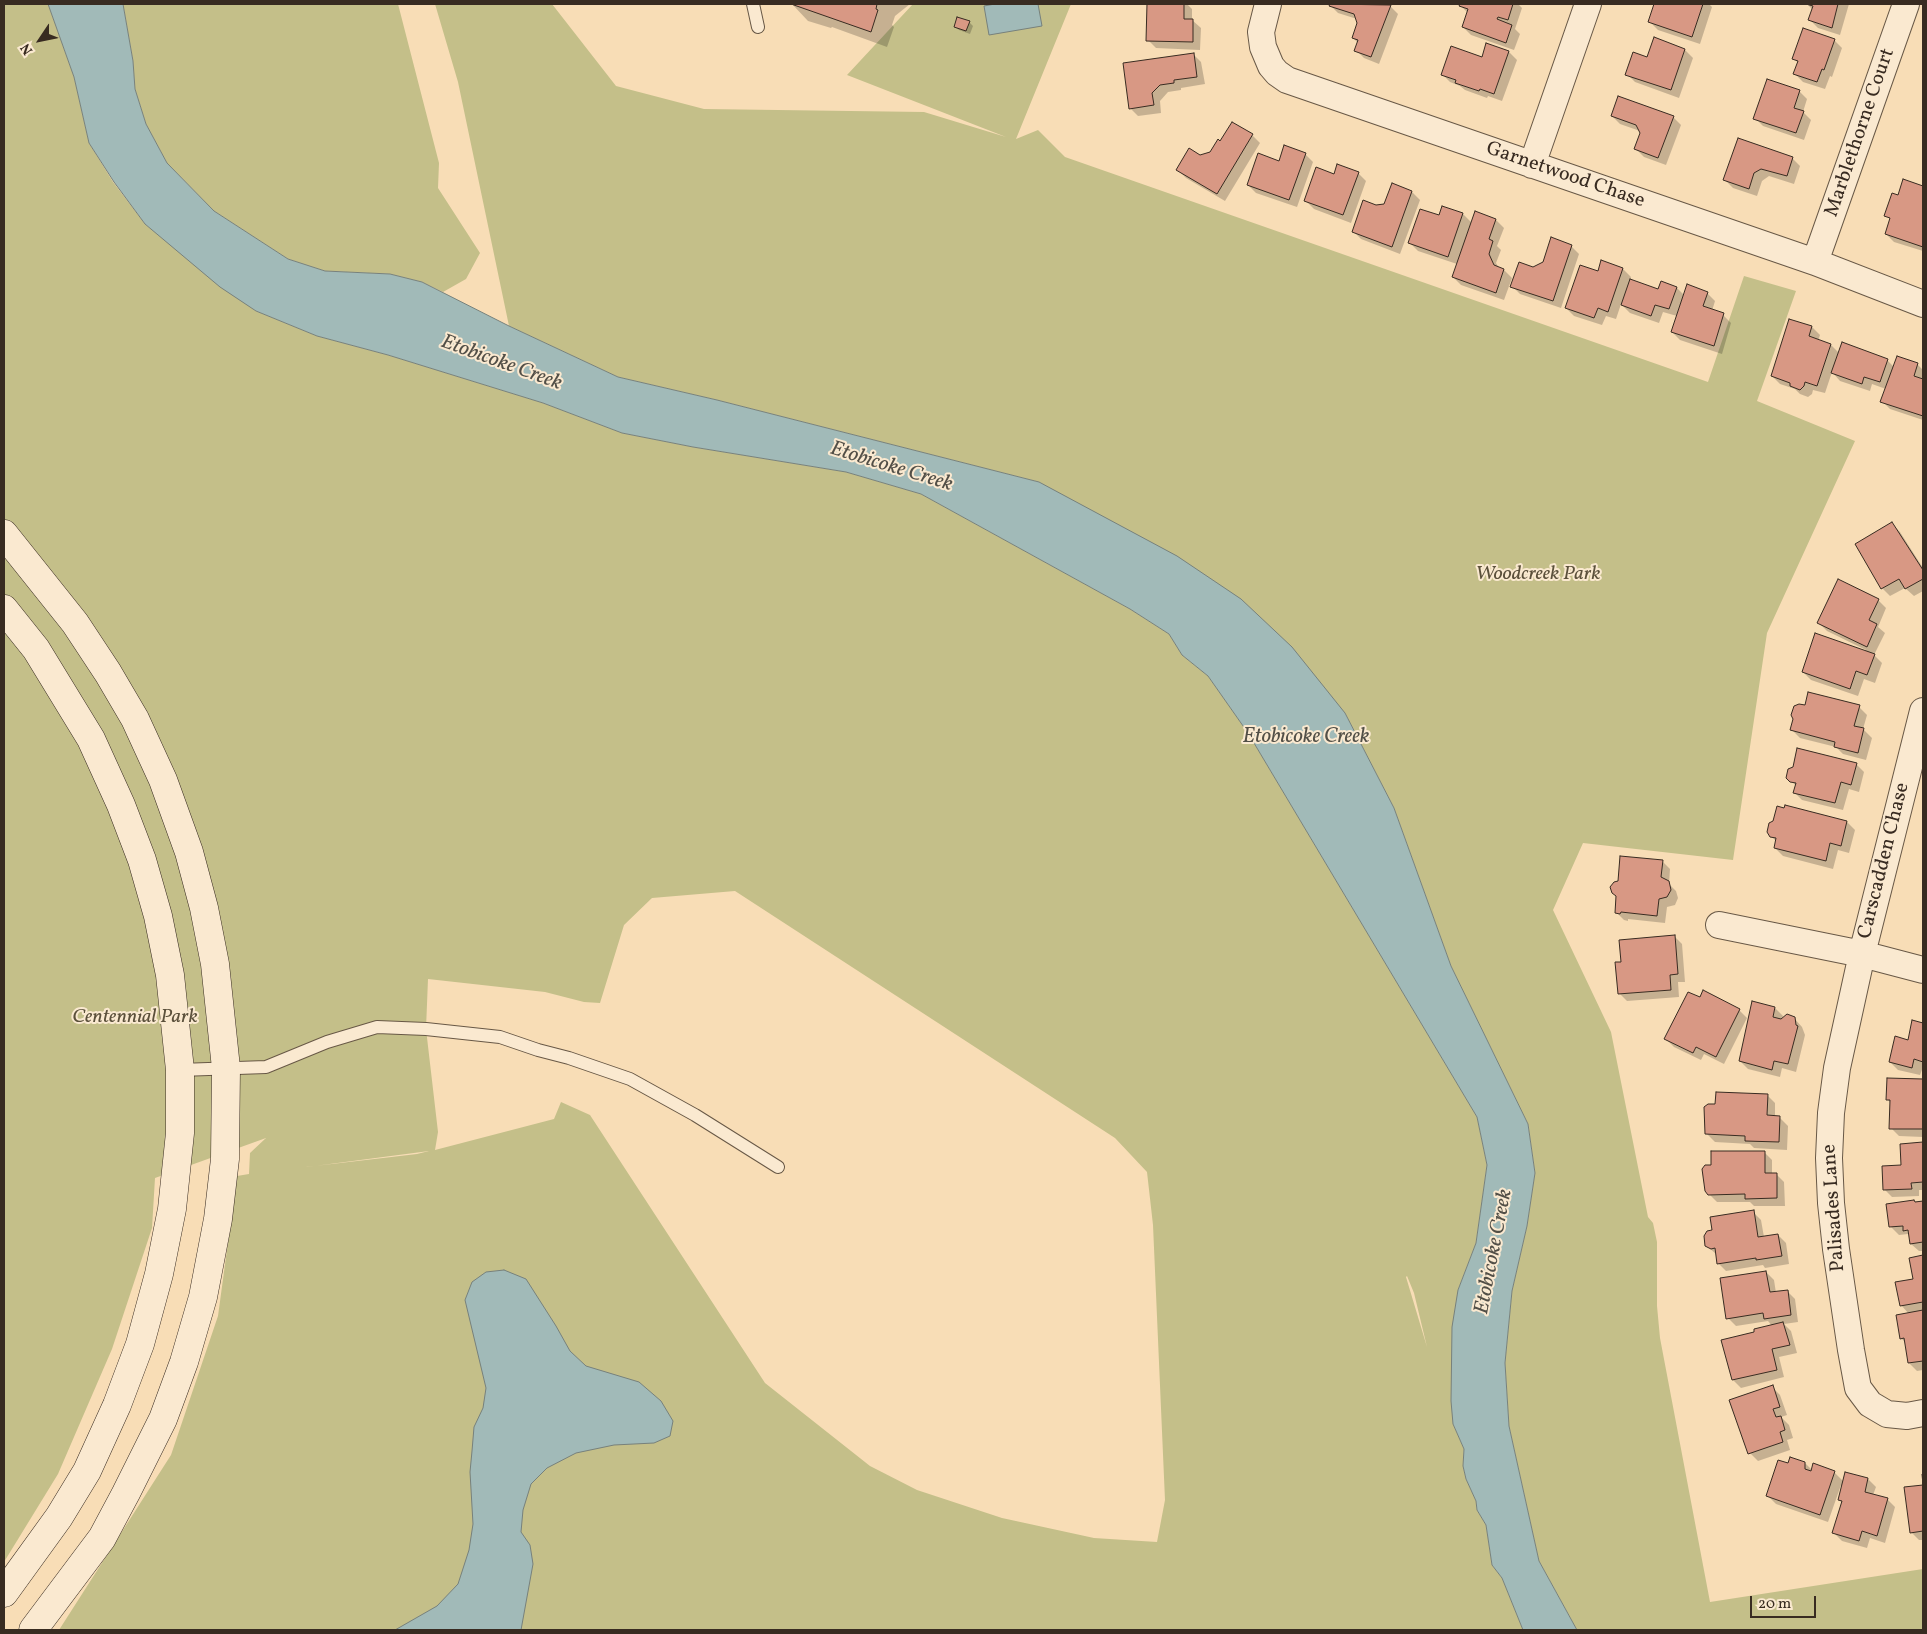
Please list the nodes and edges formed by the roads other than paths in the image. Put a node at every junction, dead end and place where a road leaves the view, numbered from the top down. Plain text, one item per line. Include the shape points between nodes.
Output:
1 (753, 4) edge
2 (1268, 4) edge
3 (1588, 4) edge
4 (1906, 4) edge
5 (758, 27) dead end
6 (1532, 166) junction
7 (1815, 262) junction
8 (1923, 304) edge
9 (4, 534) edge
10 (4, 609) edge
11 (1923, 711) edge
12 (1718, 925) dead end
13 (1862, 954) junction
14 (1923, 970) edge
15 (226, 1068) junction
16 (180, 1070) junction
17 (778, 1167) dead end
18 (1923, 1413) edge
19 (4, 1593) edge
20 (33, 1630) edge

1 - 5 lane
2 - 6 street, Garnetwood Chase via 1261,32 1262,46 1271,66 1287,80
3 - 6 street
4 - 7 street, Marblethorne Court
6 - 7 street, Garnetwood Chase
7 - 8 street, Garnetwood Chase
9 - 15 street via 75,623 108,674 163,780 189,852 204,908 216,964
10 - 16 street via 36,649 91,738 142,860 170,975
11 - 13 street, Carscadden Chase
12 - 13 street
13 - 14 street
13 - 18 street, Palisades Lane via 1837,1068 1831,1113 1829,1158 1836,1248 1858,1388 1870,1404 1887,1414 1906,1416
15 - 16 lane
15 - 17 lane via 266,1067 327,1042 376,1027 500,1036 630,1079
15 - 20 street via 226,1160 218,1219 203,1297 184,1362 163,1419 102,1538
16 - 19 street via 180,1133 172,1209 140,1344 87,1471

